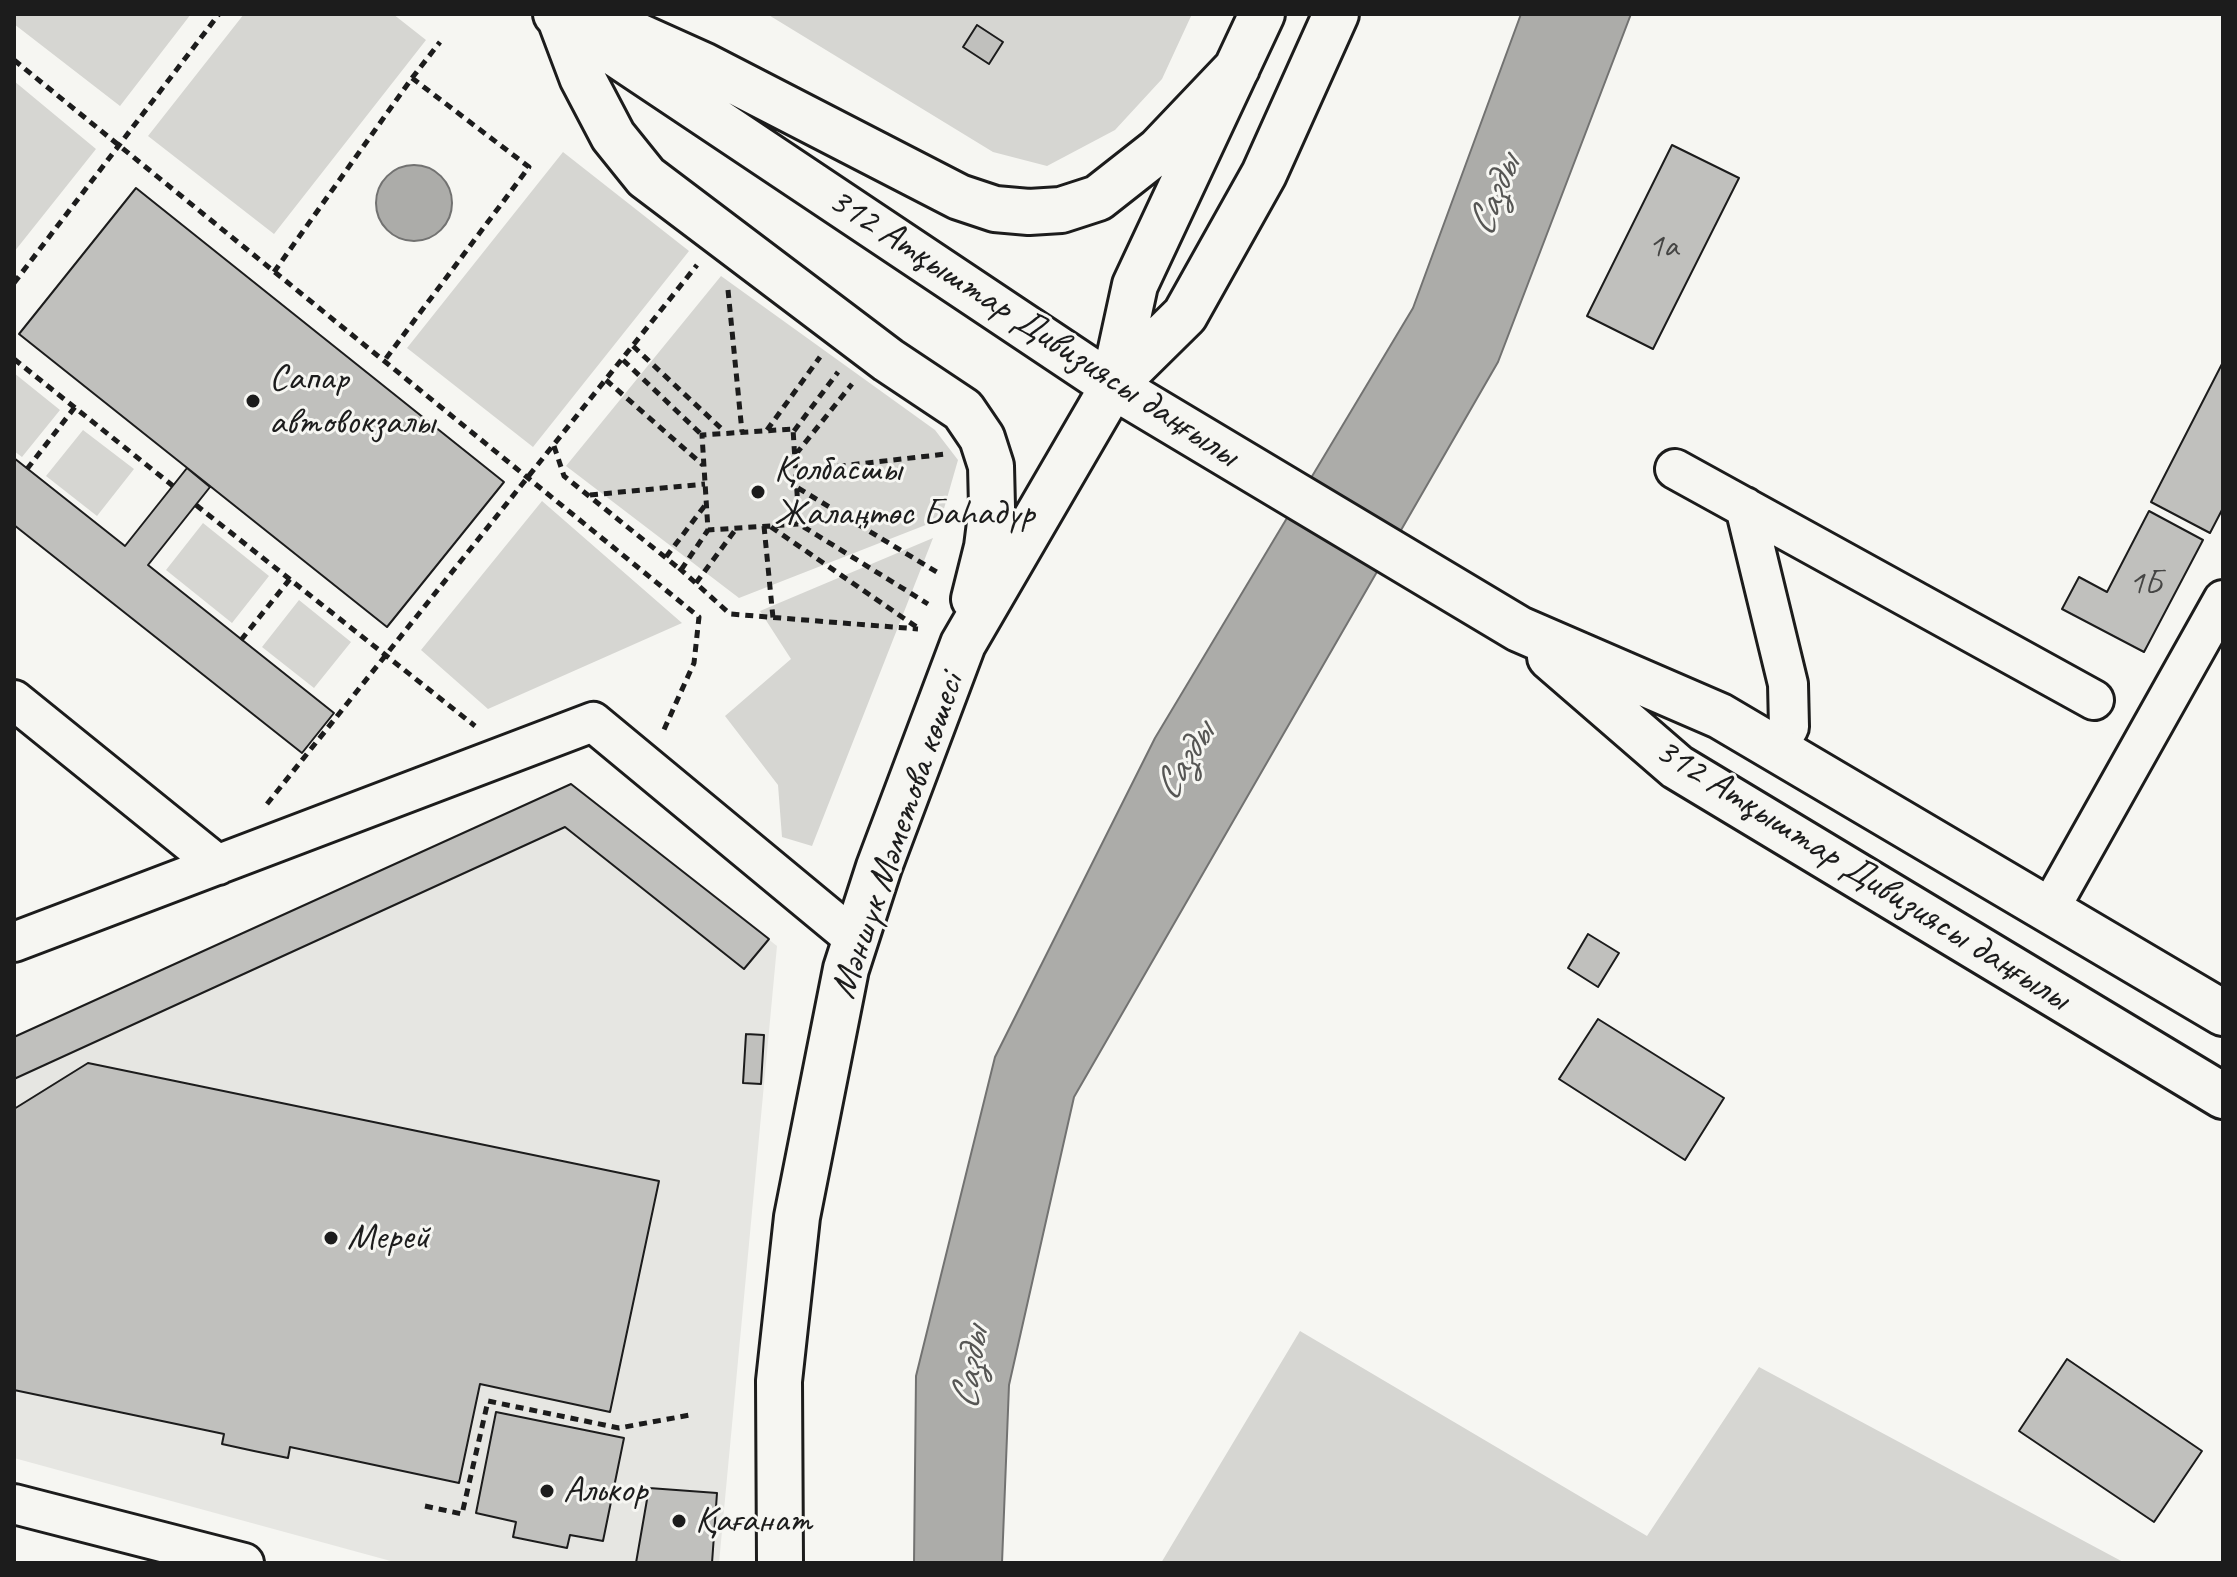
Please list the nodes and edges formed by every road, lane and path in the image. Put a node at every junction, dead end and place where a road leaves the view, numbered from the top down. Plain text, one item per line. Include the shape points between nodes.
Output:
1 (219, 14) edge
2 (1262, 14) edge
3 (1336, 14) edge
4 (558, 15) edge
5 (440, 42) dead end
6 (14, 60) edge
7 (1237, 68) junction
8 (412, 78) junction
9 (119, 146) junction
10 (701, 261) dead end
11 (274, 272) junction
12 (14, 283) edge
13 (727, 286) dead end
14 (829, 345) dead end
15 (633, 346) junction
16 (14, 359) edge
17 (623, 360) junction
18 (384, 361) junction
19 (839, 371) dead end
20 (606, 380) junction
21 (854, 382) dead end
22 (1113, 386) junction
23 (75, 407) junction
24 (766, 431) junction
25 (742, 432) junction
26 (794, 432) junction
27 (726, 433) junction
28 (702, 435) junction
29 (554, 446) junction
30 (958, 453) dead end
31 (795, 455) junction
32 (704, 466) junction
33 (27, 469) dead end
34 (1675, 469) dead end
35 (796, 471) junction
36 (529, 478) junction
37 (705, 484) junction
38 (173, 486) dead end
39 (797, 487) junction
40 (588, 495) junction
41 (706, 504) junction
42 (196, 505) dead end
43 (1745, 507) junction
44 (799, 524) junction
45 (767, 526) junction
46 (737, 528) junction
47 (708, 530) junction
48 (666, 557) junction
49 (679, 568) junction
50 (941, 574) dead end
51 (290, 579) junction
52 (696, 583) junction
53 (2223, 600) edge
54 (928, 604) dead end
55 (773, 618) junction
56 (1519, 629) junction
57 (241, 640) dead end
58 (963, 644) junction
59 (387, 657) junction
60 (14, 700) edge
61 (2094, 700) dead end
62 (1776, 749) junction
63 (511, 753) junction
64 (647, 768) junction
65 (257, 816) dead end
66 (218, 865) junction
67 (2049, 910) junction
68 (856, 940) junction
69 (14, 942) edge
70 (2223, 1013) edge
71 (2223, 1096) edge
72 (690, 1415) dead end
73 (14, 1504) edge
74 (425, 1506) dead end
75 (244, 1563) edge
76 (780, 1563) edge

1 - 9 path
2 - 7 main road, Мәншүк Мәметова көшесі
3 - 22 main road, Мәншүк Мәметова көшесі via 1264,174 1185,315
4 - 7 main road via 634,34 703,65 959,197 995,209 1029,212 1061,210 1098,198 1159,150
4 - 22 main road, 312 Атқыштар Дивизиясы даңғылы
4 - 58 main road via 613,136 646,177 888,360 963,410 982,438 991,466 992,507
5 - 8 path
6 - 9 path
7 - 22 main road, Мәншүк Мәметова көшесі via 1135,285
8 - 11 path
8 - 18 path via 529,167
9 - 11 path
9 - 12 path
10 - 15 path
11 - 18 path
13 - 25 path
14 - 24 path
15 - 17 path
15 - 27 path
16 - 23 path
17 - 20 path
17 - 28 path
18 - 36 path
19 - 26 path
20 - 29 path
20 - 32 path
21 - 31 path
22 - 56 main road, 312 Атқыштар Дивизиясы даңғылы
22 - 58 main road, Мәншүк Мәметова көшесі
23 - 33 path
23 - 38 path
24 - 25 path
24 - 26 path
25 - 27 path
26 - 31 path
27 - 28 path
28 - 32 path
29 - 36 path
29 - 40 path via 564,476
30 - 35 path
31 - 35 path
32 - 37 path
34 - 43 street
35 - 39 path
36 - 59 path
36 - 64 path via 699,617 694,663
37 - 40 path
37 - 41 path
39 - 44 path
39 - 50 path
40 - 48 path
41 - 47 path
41 - 48 path
42 - 51 path
43 - 61 street
43 - 62 street via 1788,684 1789,727
44 - 45 path
44 - 54 path
45 - 46 path
45 - 55 path
45 - 55 path via 918,629
46 - 47 path
46 - 52 path
47 - 49 path
48 - 49 path
49 - 52 path
51 - 57 path
51 - 59 path
52 - 55 path via 730,614
53 - 67 street
56 - 62 main road, 312 Атқыштар Дивизиясы даңғылы via 1720,716
56 - 71 main road, 312 Атқыштар Дивизиясы даңғылы via 1677,767
58 - 68 main road, Мәншүк Мәметова көшесі
59 - 63 path
59 - 65 path
60 - 66 street
62 - 67 main road, 312 Атқыштар Дивизиясы даңғылы
63 - 64 street via 593,722
63 - 66 street
64 - 68 street
66 - 69 street
67 - 70 main road, 312 Атқыштар Дивизиясы даңғылы
68 - 76 main road, Мәншүк Мәметова көшесі via 797,1217 779,1381
72 - 74 path via 619,1428 488,1401 462,1514
73 - 75 street

